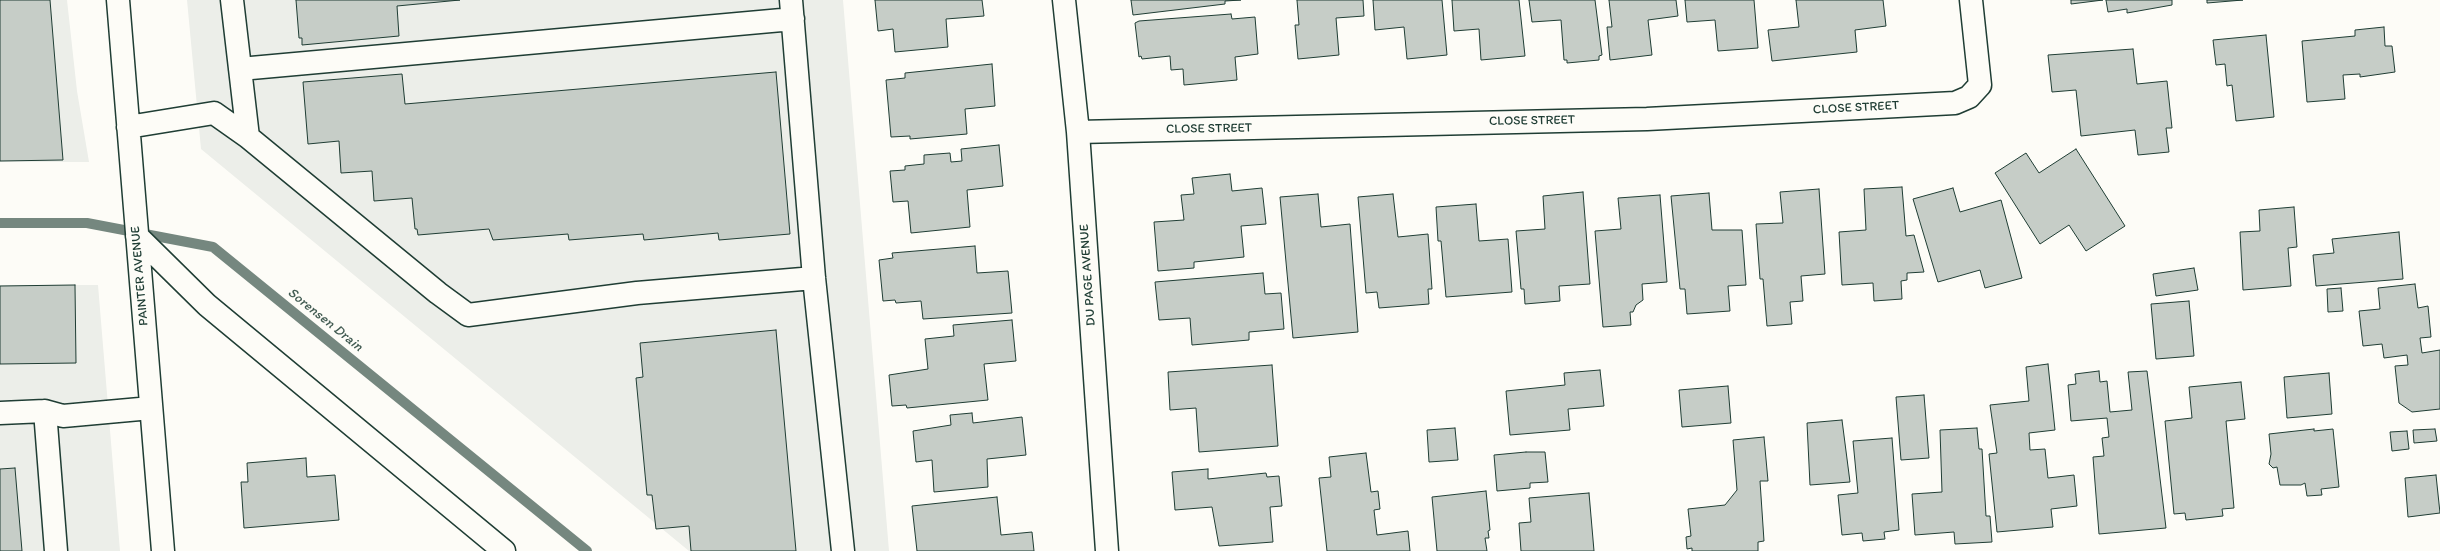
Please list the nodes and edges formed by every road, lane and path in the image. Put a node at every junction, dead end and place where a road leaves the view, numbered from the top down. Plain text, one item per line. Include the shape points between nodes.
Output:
1 (118, 0) edge
2 (232, 0) edge
3 (1064, 0) edge
4 (1970, 0) edge
5 (792, 9) edge
6 (240, 69) junction
7 (128, 127) junction
8 (1078, 132) junction
9 (248, 136) junction
10 (137, 236) junction
11 (814, 278) junction
12 (151, 408) junction
13 (45, 411) junction
14 (0, 413) edge
15 (56, 551) edge
16 (162, 551) edge
17 (504, 551) edge
18 (843, 551) edge
19 (1107, 551) edge

1 - 7 street, PAINTER AVENUE
2 - 6 street
3 - 8 street, DU PAGE AVENUE
4 - 8 street, CLOSE STREET via 1980,85 1969,97 1954,103 1647,119
5 - 6 street
5 - 11 street
6 - 9 street
7 - 9 street via 214,113
7 - 10 street, PAINTER AVENUE
8 - 19 street, DU PAGE AVENUE
9 - 11 street via 468,315 637,293
10 - 12 street, PAINTER AVENUE
10 - 17 street via 207,305
11 - 18 street
12 - 13 street via 63,416
12 - 16 street, PAINTER AVENUE
13 - 14 street
13 - 15 street

